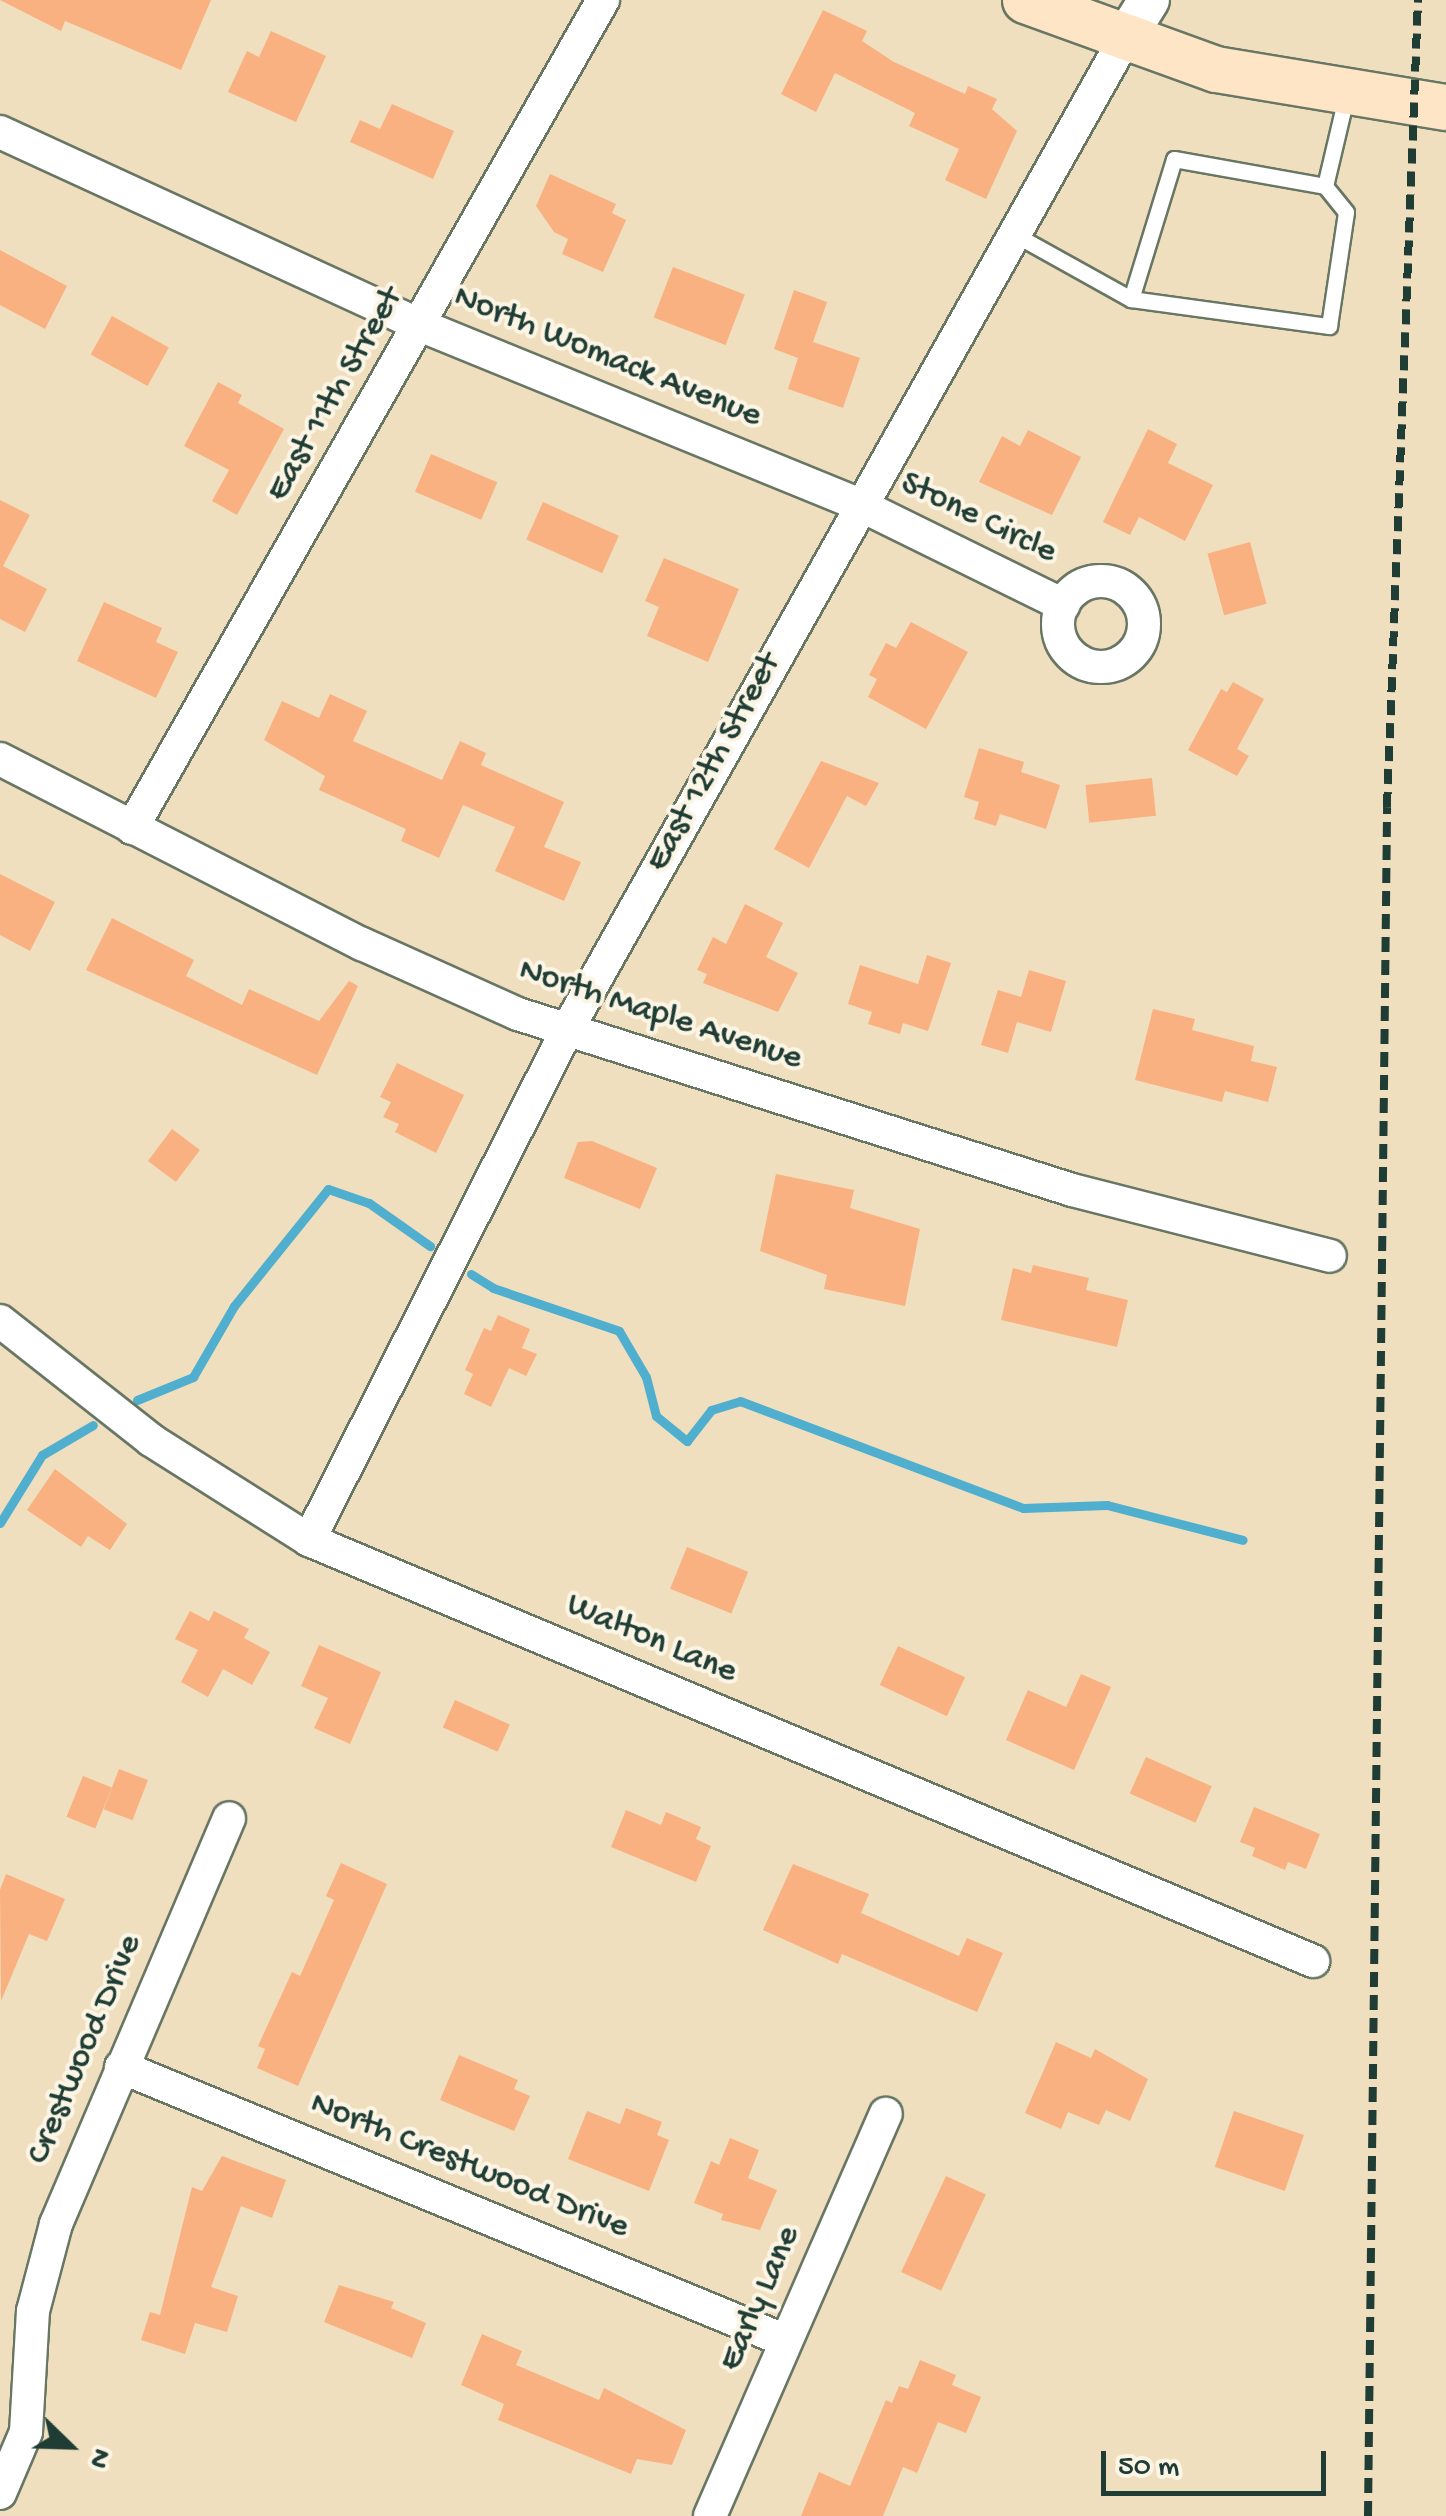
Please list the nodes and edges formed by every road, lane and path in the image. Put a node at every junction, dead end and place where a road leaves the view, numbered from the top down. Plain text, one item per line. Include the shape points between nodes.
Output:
1 (603, 0) edge
2 (1025, 0) edge
3 (1148, 0) edge
4 (1124, 40) junction
5 (1347, 93) junction
6 (1446, 107) edge
7 (0, 132) edge
8 (1325, 186) junction
9 (1014, 234) junction
10 (1132, 299) junction
11 (422, 326) junction
12 (858, 504) junction
13 (1063, 606) dead end
14 (0, 759) edge
15 (132, 828) junction
16 (567, 1030) junction
17 (1330, 1256) dead end
18 (0, 1321) edge
19 (309, 1540) junction
20 (229, 1818) dead end
21 (1313, 1961) dead end
22 (121, 2067) junction
23 (886, 2114) dead end
24 (786, 2341) junction
25 (0, 2493) edge
26 (710, 2516) edge

1 - 11 street, East 11th Street
2 - 4 main road
3 - 4 street, East 12th Street
4 - 5 main road via 1216,70
4 - 9 street, East 12th Street
5 - 6 main road
5 - 8 lane
7 - 11 street, North Womack Avenue
8 - 10 lane via 1174,160
8 - 10 lane via 1346,212 1329,326
9 - 10 lane
9 - 12 street, East 12th Street
11 - 12 street, North Womack Avenue
11 - 15 street, East 11th Street
12 - 13 street, Stone Circle
12 - 16 street, East 12th Street
14 - 15 street, North Maple Avenue
15 - 16 street, North Maple Avenue via 362,944
16 - 17 street, North Maple Avenue via 1072,1190
16 - 19 street, East 12th Street
18 - 19 street, Walton Lane via 152,1440
19 - 21 street, Walton Lane
20 - 22 street, Crestwood Drive
22 - 24 street, North Crestwood Drive
22 - 25 street, Crestwood Drive via 56,2224 33,2312 26,2432
23 - 24 street, Early Lane
24 - 26 street, Early Lane

